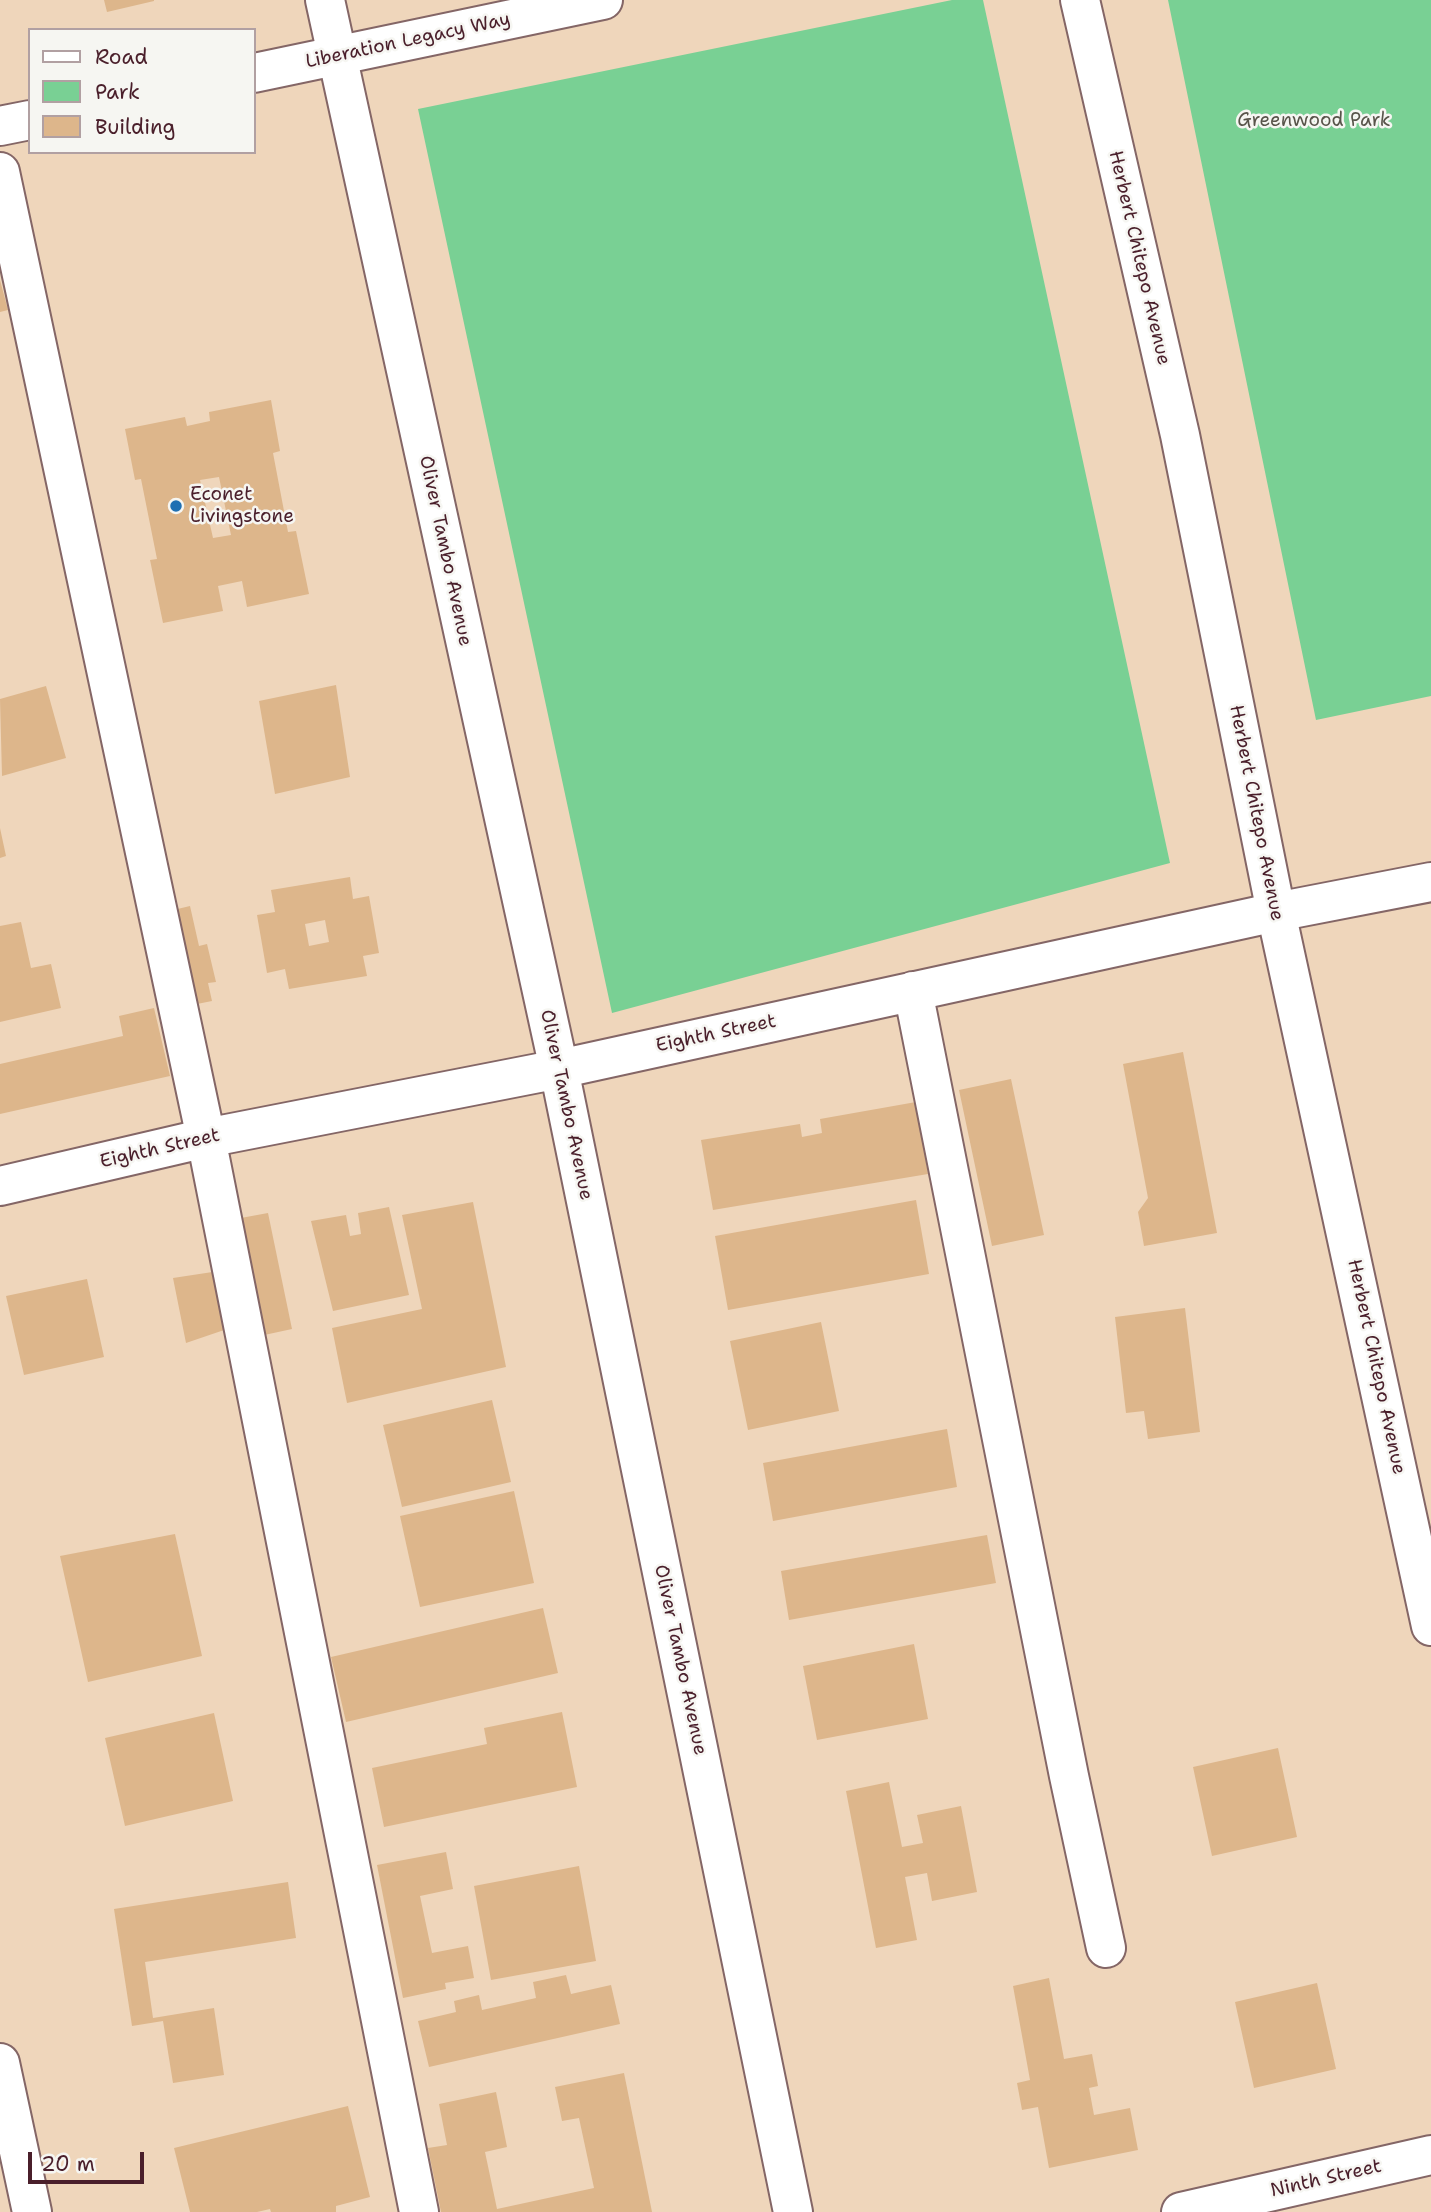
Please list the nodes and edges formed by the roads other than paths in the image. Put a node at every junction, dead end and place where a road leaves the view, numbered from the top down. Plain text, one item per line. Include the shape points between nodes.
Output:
1 (325, 0) edge
2 (603, 0) edge
3 (1080, 0) edge
4 (336, 56) junction
5 (256, 73) edge
6 (28, 120) edge
7 (0, 126) edge
8 (0, 172) edge
9 (1431, 882) edge
10 (1276, 912) junction
11 (913, 990) junction
12 (559, 1069) junction
13 (206, 1138) junction
14 (0, 1186) edge
15 (1431, 1626) edge
16 (1106, 1948) dead end
17 (0, 2063) edge
18 (1431, 2155) edge
19 (32, 2212) edge
20 (419, 2212) edge
21 (793, 2212) edge
22 (1181, 2212) edge

1 - 4 street, Oliver Tambo Avenue
2 - 4 street, Liberation Legacy Way
3 - 10 street, Herbert Chitepo Avenue via 1180,435
4 - 5 street, Liberation Legacy Way
4 - 12 street, Oliver Tambo Avenue
6 - 7 street
8 - 13 street
9 - 10 street, Eighth Street
10 - 11 street, Eighth Street
10 - 15 street, Herbert Chitepo Avenue
11 - 12 street, Eighth Street
11 - 16 street
12 - 13 street, Eighth Street
12 - 21 street, Oliver Tambo Avenue
13 - 14 street, Eighth Street
13 - 20 street
17 - 19 street
18 - 22 street, Ninth Street

